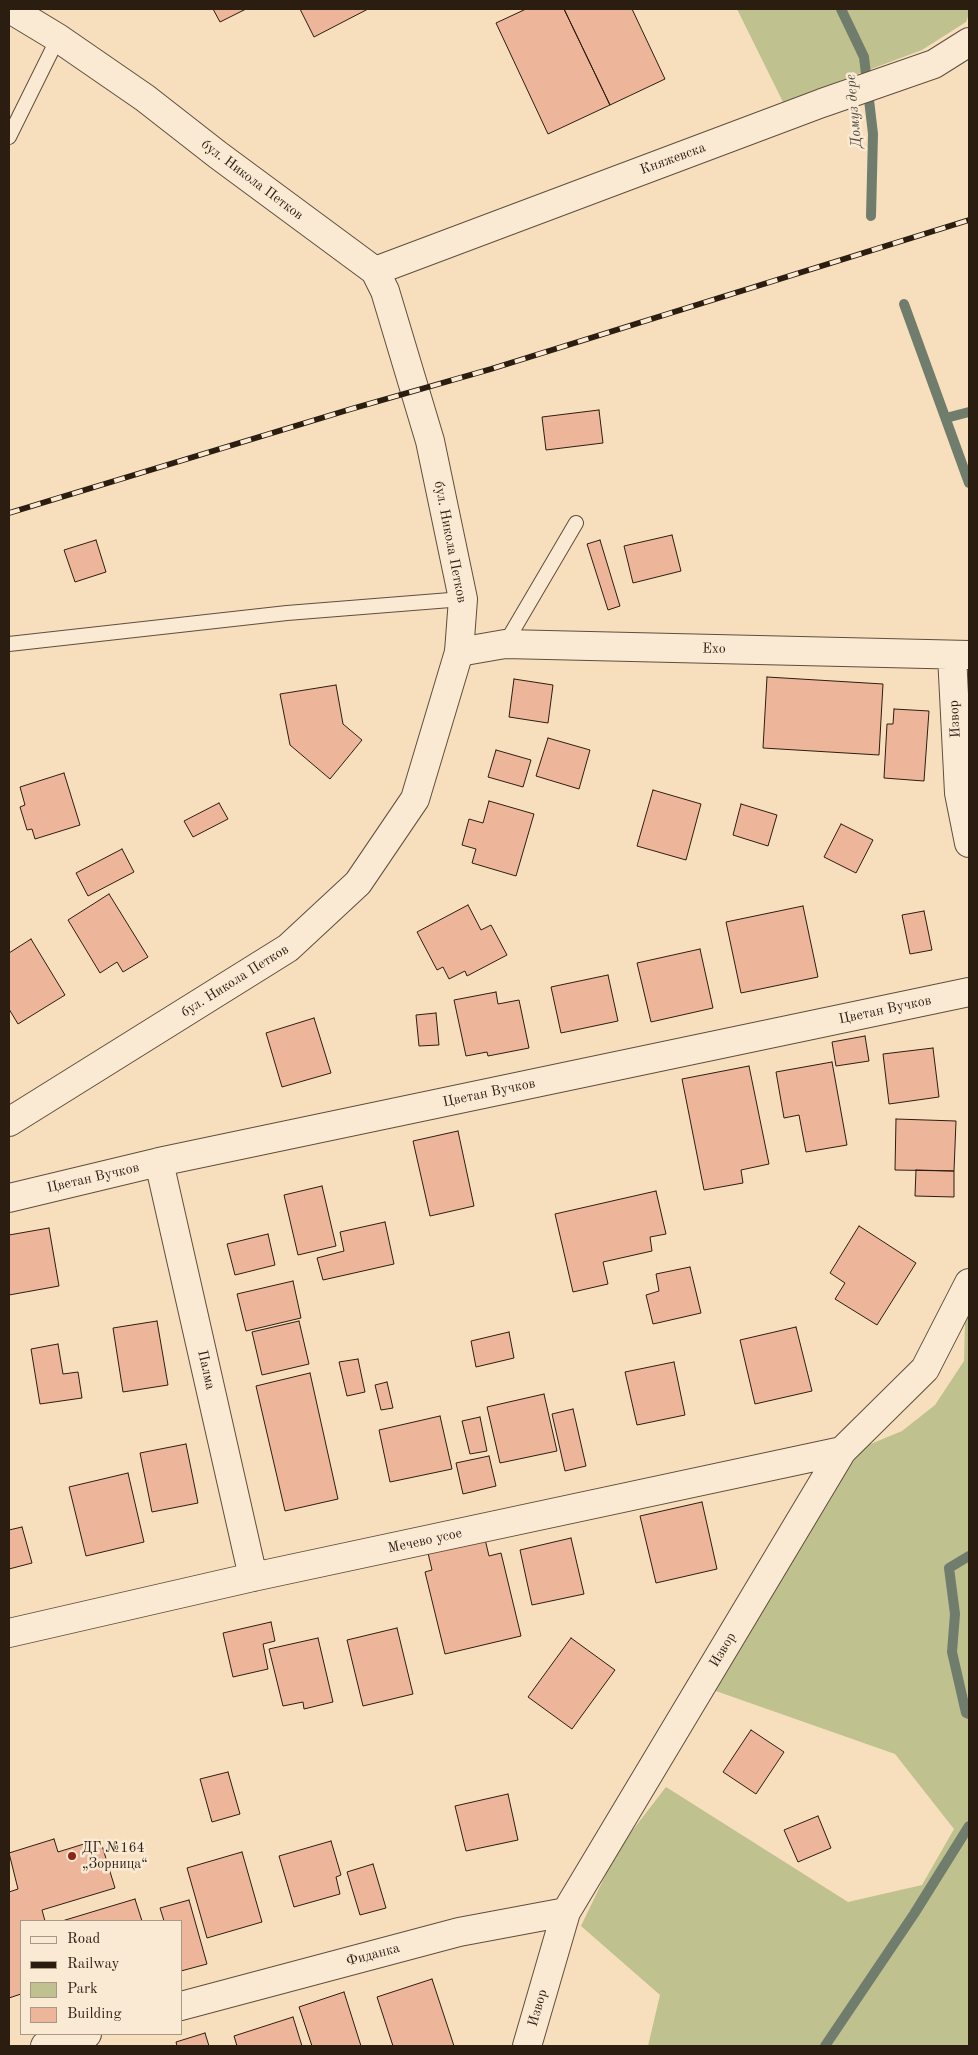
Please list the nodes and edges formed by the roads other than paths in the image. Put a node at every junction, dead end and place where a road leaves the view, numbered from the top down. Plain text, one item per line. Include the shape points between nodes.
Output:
1 (10, 9) edge
2 (58, 38) junction
3 (969, 42) edge
4 (9, 137) edge
5 (375, 271) junction
6 (576, 523) dead end
7 (463, 599) junction
8 (9, 644) edge
9 (505, 644) junction
10 (459, 652) junction
11 (960, 655) edge
12 (969, 843) edge
13 (969, 992) edge
14 (9, 1122) edge
15 (159, 1162) junction
16 (9, 1198) edge
17 (969, 1283) edge
18 (842, 1451) junction
19 (253, 1577) junction
20 (9, 1634) edge
21 (566, 1912) junction
22 (182, 2006) edge
23 (84, 2035) edge
24 (45, 2046) edge
25 (527, 2046) edge

1 - 2 street, бул. Никола Петков
2 - 4 lane
2 - 5 street, бул. Никола Петков via 145,98
3 - 5 street, Княжевска via 934,64
5 - 7 street, бул. Никола Петков via 385,291 430,441
6 - 9 lane
7 - 8 lane via 287,613
7 - 10 street, бул. Никола Петков
9 - 10 street, Ехо
9 - 11 street, Ехо
10 - 14 street, бул. Никола Петков via 415,799 358,883 288,948
11 - 12 street, Извор via 959,793
13 - 15 street, Цветан Вучков
15 - 16 street, Цветан Вучков
15 - 19 street, Палма
17 - 18 street, Извор via 925,1369
18 - 19 street, Мечево усое
18 - 21 street, Извор
19 - 20 street, Мечево усое
21 - 22 street, Фиданка via 460,1932
21 - 25 street, Извор
23 - 24 street

